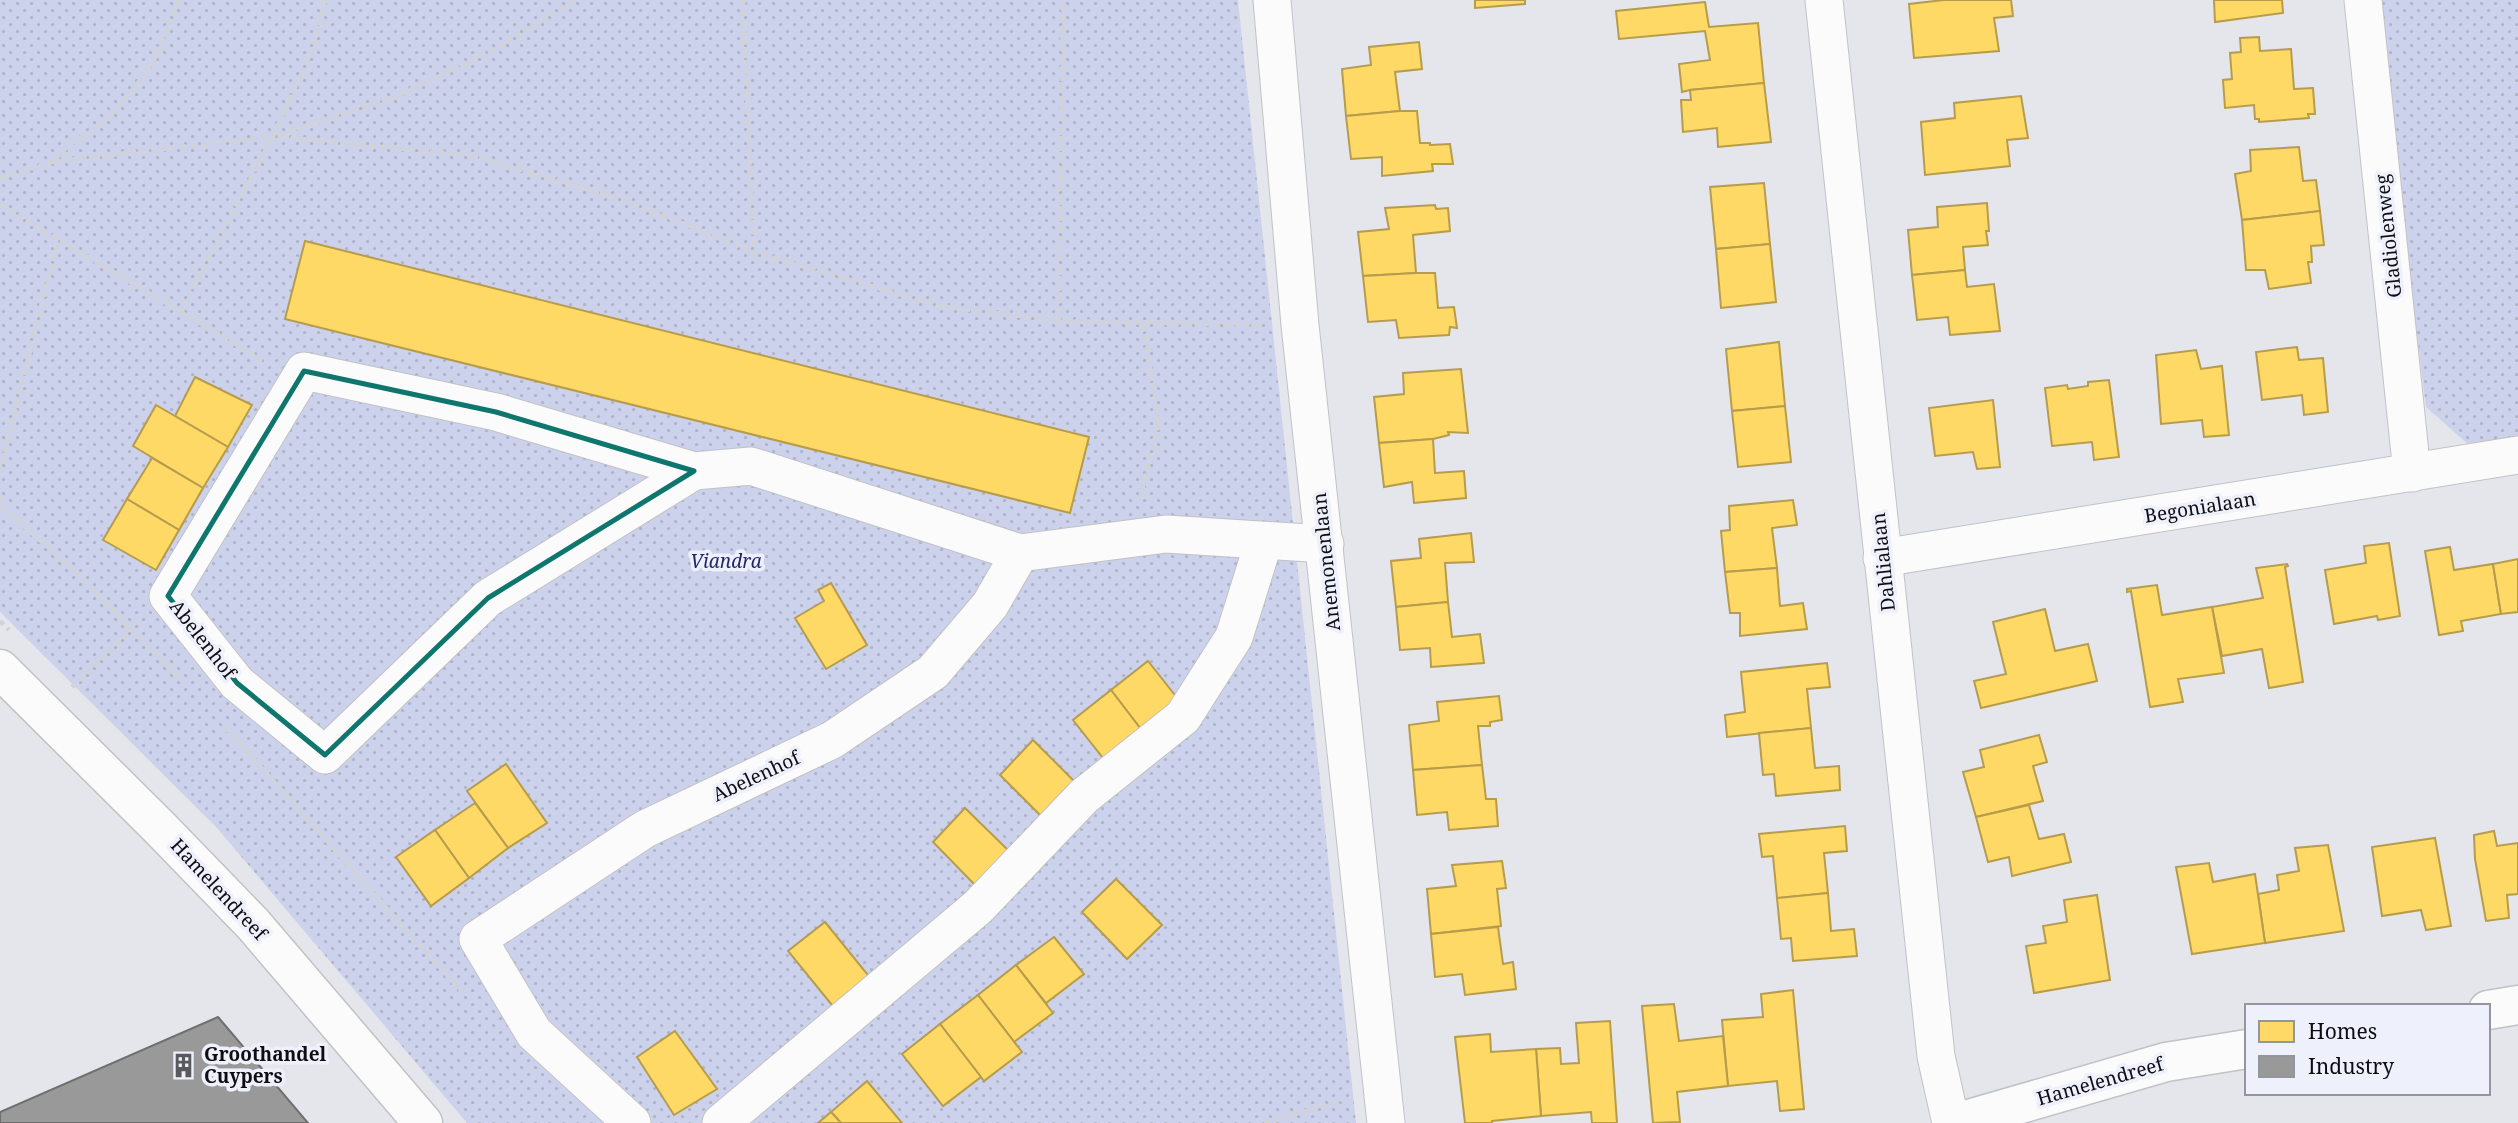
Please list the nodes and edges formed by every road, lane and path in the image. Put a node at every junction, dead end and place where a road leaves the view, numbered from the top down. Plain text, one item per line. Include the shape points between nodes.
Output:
1 (179, 0) edge
2 (325, 0) edge
3 (575, 0) edge
4 (743, 0) edge
5 (1063, 0) edge
6 (1272, 0) edge
7 (1824, 0) edge
8 (2363, 0) edge
9 (273, 136) junction
10 (52, 162) junction
11 (0, 178) edge
12 (0, 205) edge
13 (58, 238) junction
14 (754, 252) junction
15 (180, 313) junction
16 (1059, 321) junction
17 (1143, 324) junction
18 (1300, 325) junction
19 (304, 371) junction
20 (2518, 454) edge
21 (694, 471) junction
22 (0, 472) edge
23 (2412, 473) junction
24 (0, 496) edge
25 (1130, 538) junction
26 (1264, 541) junction
27 (1325, 544) junction
28 (1020, 553) junction
29 (1882, 558) junction
30 (122, 639) dead end
31 (0, 669) edge
32 (187, 687) dead end
33 (69, 690) dead end
34 (224, 725) dead end
35 (466, 996) dead end
36 (2518, 1005) edge
37 (2490, 1010) edge
38 (2245, 1049) edge
39 (1385, 1106) edge
40 (422, 1123) edge
41 (632, 1123) edge
42 (721, 1123) edge
43 (1264, 1123) edge
44 (1953, 1123) edge

1 - 10 path via 157,55 130,95
2 - 9 path via 314,46
3 - 9 path via 485,55 397,96
4 - 14 path
5 - 16 path
6 - 18 street, Anemonenlaan
7 - 29 street, Dahlialaan
8 - 23 street, Gladiolenweg
9 - 10 path
9 - 14 path via 474,156 624,200
9 - 15 path
10 - 11 path
12 - 13 path
13 - 15 path
13 - 22 path
14 - 16 path via 940,306
15 - 19 path via 266,362
16 - 17 path
17 - 18 path
17 - 25 path via 1159,422
18 - 27 street, Anemonenlaan
19 - 21 street, Abelenhof via 496,412
19 - 21 street, Abelenhof via 168,596 237,683 326,755 488,598
20 - 23 street, Begonialaan
21 - 28 street, Abelenhof via 751,466
23 - 29 street, Begonialaan
24 - 32 path via 3,508 73,569
25 - 26 street, Abelenhof via 1166,534
25 - 28 street, Abelenhof
26 - 27 street, Abelenhof
26 - 42 street via 1234,637 1183,717 1084,796 978,907
27 - 39 street, Anemonenlaan
28 - 41 street, Abelenhof via 990,605 933,672 832,740 645,829 478,939 534,1033
29 - 44 street, Dahlialaan via 1936,1056
30 - 33 path
31 - 40 street, Hamelendreef via 253,924
34 - 35 path
36 - 37 street
38 - 44 street, Hamelendreef via 2166,1062
39 - 43 path

